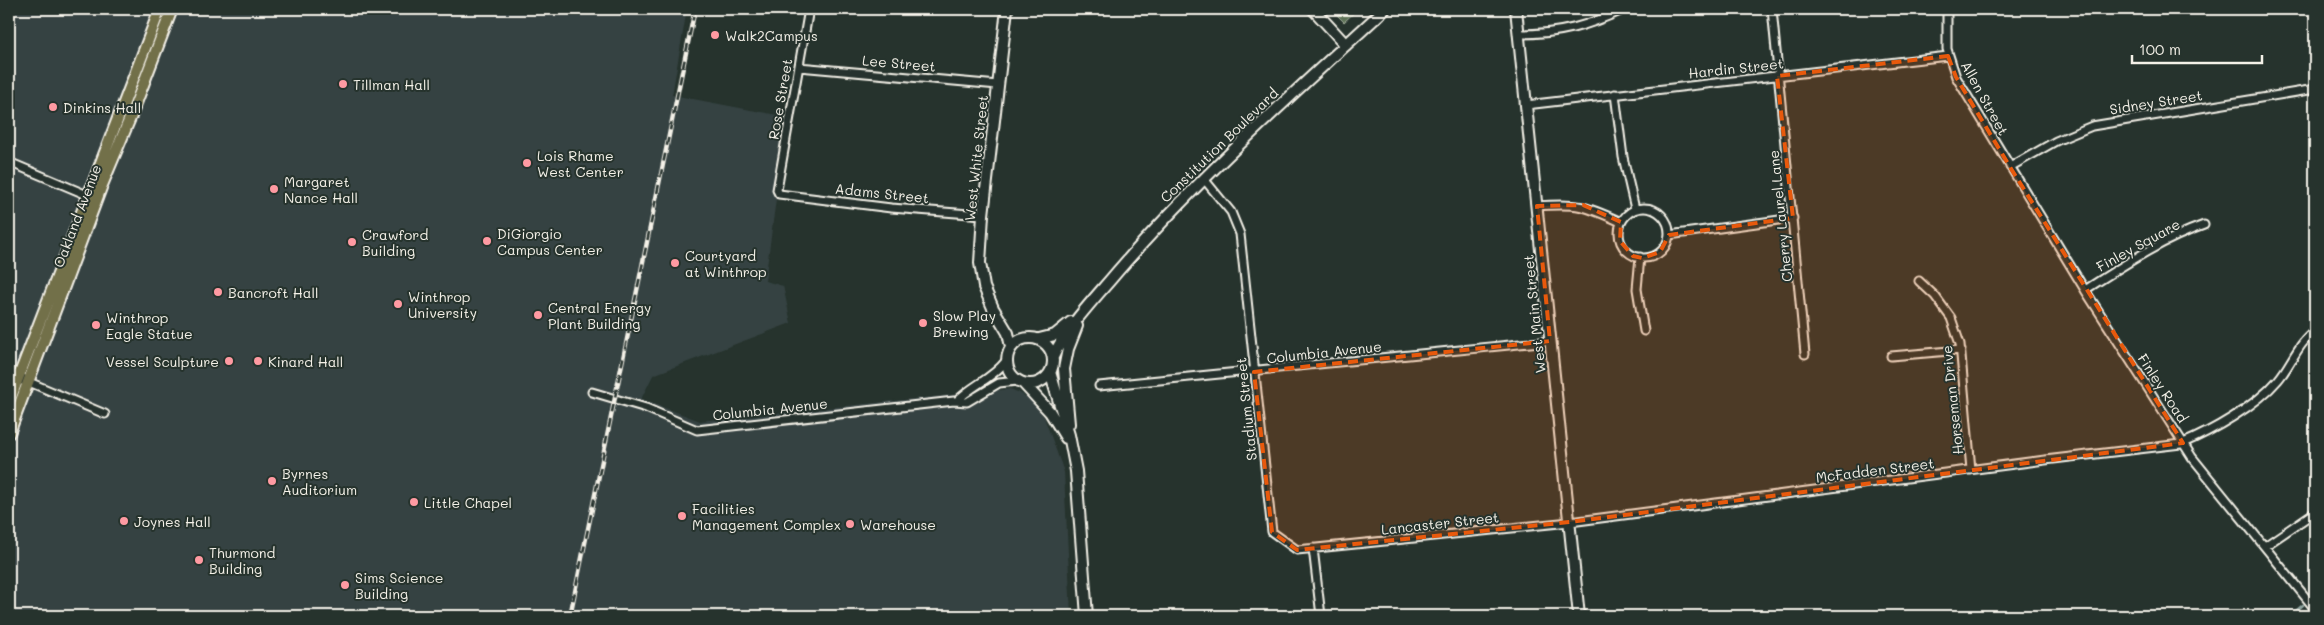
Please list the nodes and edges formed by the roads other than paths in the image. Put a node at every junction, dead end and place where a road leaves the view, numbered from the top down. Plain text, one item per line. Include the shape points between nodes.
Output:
1 (160, 9) edge
2 (172, 9) edge
3 (809, 9) edge
4 (1007, 9) edge
5 (1313, 9) edge
6 (1385, 9) edge
7 (1516, 9) edge
8 (1625, 9) edge
9 (1772, 9) edge
10 (1947, 9) edge
11 (1519, 34) junction
12 (1346, 45) junction
13 (1948, 56) junction
14 (799, 67) junction
15 (1777, 76) junction
16 (998, 85) junction
17 (2315, 89) edge
18 (1615, 94) junction
19 (1526, 105) junction
20 (9, 162) edge
21 (2010, 167) junction
22 (1204, 178) junction
23 (87, 194) junction
24 (779, 194) joint
25 (97, 199) junction
26 (1537, 206) junction
27 (1636, 210) junction
28 (983, 215) junction
29 (1793, 218) junction
30 (1621, 222) junction
31 (2204, 225) dead end
32 (1668, 235) junction
33 (1640, 258) junction
34 (1918, 281) dead end
35 (2085, 290) junction
36 (993, 308) junction
37 (1082, 315) junction
38 (1644, 331) dead end
39 (2315, 331) edge
40 (1028, 338) junction
41 (1039, 339) junction
42 (1550, 342) junction
43 (1011, 346) junction
44 (1961, 350) junction
45 (1806, 354) dead end
46 (1891, 356) dead end
47 (1053, 357) junction
48 (1006, 361) junction
49 (1050, 372) junction
50 (1254, 372) junction
51 (13, 376) edge
52 (29, 382) junction
53 (1021, 383) junction
54 (1099, 386) dead end
55 (592, 392) dead end
56 (957, 401) junction
57 (9, 402) edge
58 (105, 414) dead end
59 (9, 433) edge
60 (1069, 435) junction
61 (2183, 443) junction
62 (1072, 450) junction
63 (1971, 470) junction
64 (2315, 512) edge
65 (1570, 522) junction
66 (2265, 546) junction
67 (1313, 548) junction
68 (2315, 609) edge
69 (1087, 616) edge
70 (1320, 616) edge
71 (1579, 616) edge

1 - 23 main road, Oakland Avenue
2 - 25 main road, Oakland Avenue
3 - 14 street, Rose Street
4 - 16 street, West White Street
5 - 12 street
6 - 12 street, Constitution Boulevard
7 - 11 street, West Main Street
8 - 11 street via 1593,23 1550,34
9 - 15 street, Cherry Laurel Lane
10 - 13 street, Allen Street
11 - 19 street, West Main Street
12 - 22 street, Constitution Boulevard
13 - 15 street, Hardin Street
13 - 21 street, Allen Street via 1956,77
14 - 16 street, Lee Street
14 - 24 street, Rose Street via 777,190
15 - 18 street, Hardin Street
15 - 29 street, Cherry Laurel Lane
16 - 28 street, West White Street
17 - 21 street, Sidney Street via 2092,126 2056,141
18 - 19 street, Hardin Street
18 - 27 street via 1623,157
19 - 26 street, West Main Street
20 - 23 street
21 - 35 street, Finley Road
22 - 37 street, Constitution Boulevard via 1155,227
22 - 50 street, Stadium Street via 1231,212 1240,234
23 - 25 street
23 - 51 main road, Oakland Avenue
24 - 28 street, Adams Street
25 - 52 main road, Oakland Avenue
26 - 30 street via 1583,205
26 - 42 street, West Main Street
27 - 30 street
27 - 32 street via 1655,211 1667,225
28 - 36 street, West White Street via 980,263 984,287
29 - 32 street
29 - 45 street, Cherry Laurel Lane
30 - 33 street via 1620,241 1625,250
31 - 35 street, Finley Square via 2170,239
32 - 33 street via 1660,252
33 - 38 street via 1637,289
34 - 44 street, Horseman Drive via 1935,296 1951,318
35 - 61 street, Finley Road
36 - 40 street, West White Street via 1013,329
36 - 43 street, West White Street via 1008,333
37 - 41 street, Constitution Boulevard via 1054,335
37 - 47 street, Constitution Boulevard
37 - 60 street via 1068,349 1064,369
39 - 61 street via 2306,338 2271,388 2232,416
40 - 41 street, Constitution Boulevard
40 - 43 street
41 - 47 street
42 - 50 street, Columbia Avenue
42 - 65 street, West Main Street
43 - 48 street
44 - 46 street
44 - 63 street, Horseman Drive
47 - 49 street, Constitution Boulevard
48 - 53 street, Constitution Boulevard via 1011,376
48 - 56 street via 988,379
49 - 53 street via 1039,383
49 - 60 street, Constitution Boulevard
50 - 54 street, Columbia Avenue
50 - 67 street, Stadium Street via 1272,532 1297,550
51 - 52 street
51 - 57 main road, Oakland Avenue
52 - 58 street
52 - 59 main road, Oakland Avenue
53 - 56 street, Columbia Avenue via 999,384 967,402
53 - 62 street, Constitution Boulevard via 1050,412
55 - 56 street, Columbia Avenue via 646,408 697,430
60 - 62 street, Constitution Boulevard
61 - 63 street, McFadden Street
61 - 66 street, Finley Road
62 - 69 street, Constitution Boulevard
63 - 65 street, McFadden Street
64 - 66 street
65 - 67 street, Lancaster Street
65 - 71 street, West Main Street
66 - 68 street, Finley Road
67 - 70 street

